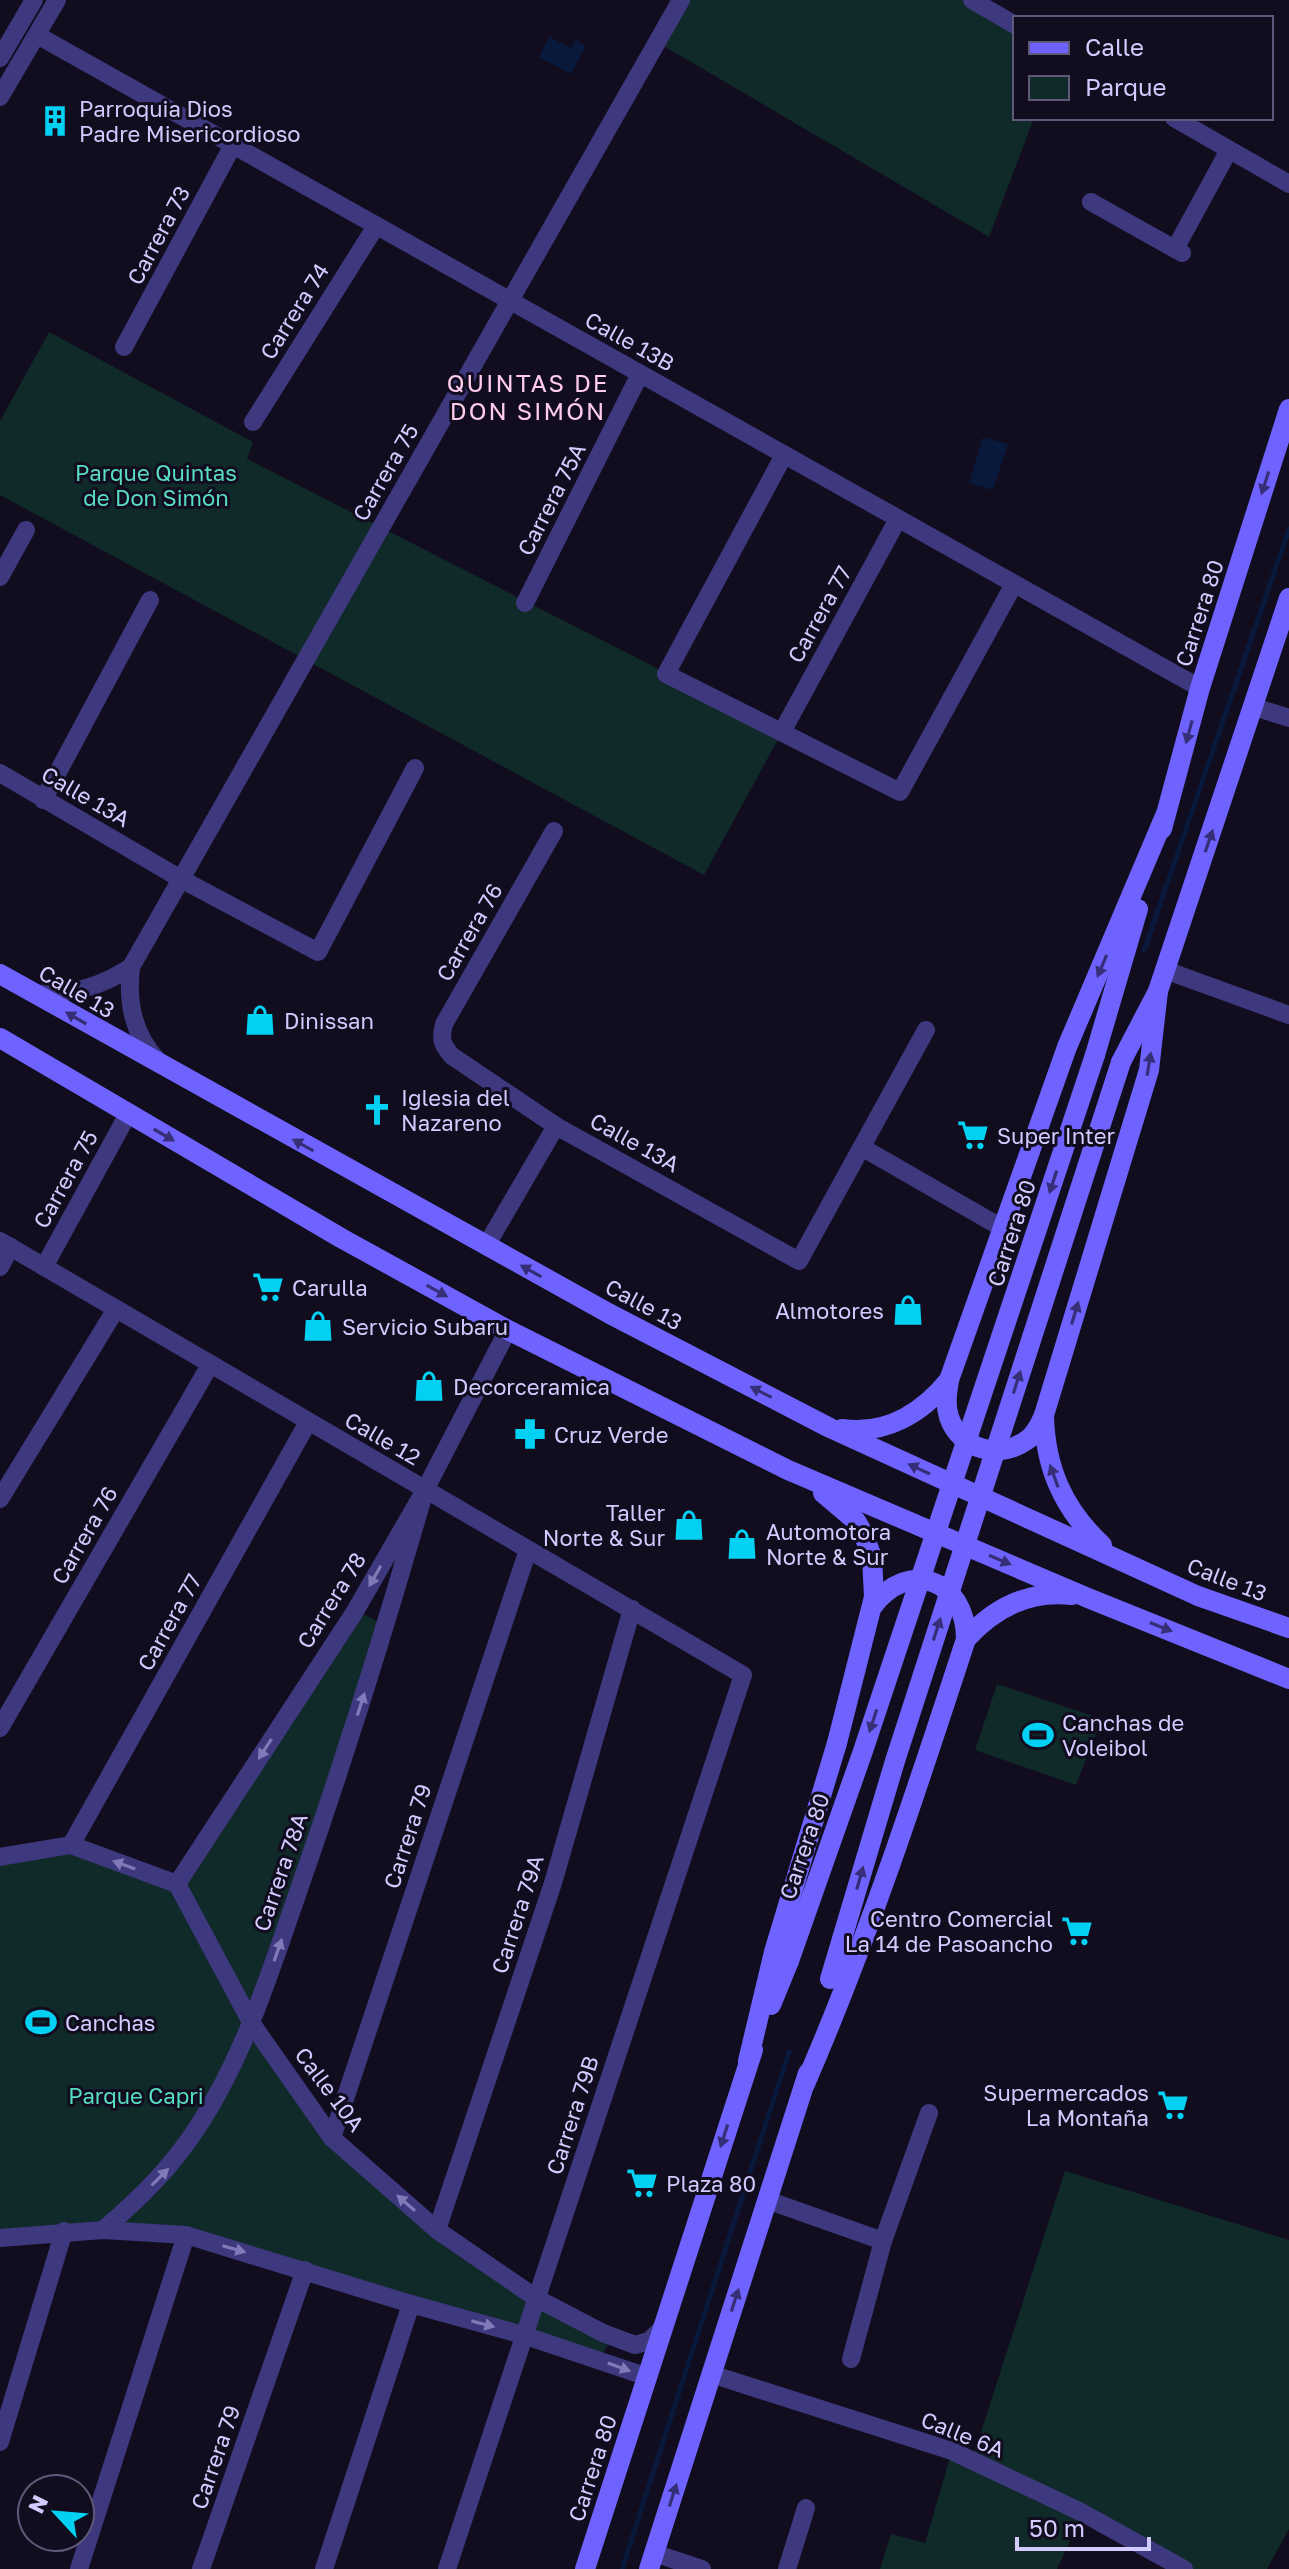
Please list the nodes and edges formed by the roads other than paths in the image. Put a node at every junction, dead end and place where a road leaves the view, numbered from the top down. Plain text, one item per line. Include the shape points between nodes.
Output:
1 (681, 0) edge
2 (972, 0) edge
3 (32, 1) edge
4 (53, 7) edge
5 (1013, 24) edge
6 (37, 35) junction
7 (0, 58) edge
8 (0, 97) edge
9 (1177, 120) edge
10 (233, 145) junction
11 (1229, 150) junction
12 (1289, 184) edge
13 (1091, 202) dead end
14 (376, 226) junction
15 (510, 301) junction
16 (124, 347) dead end
17 (640, 374) junction
18 (1289, 409) edge
19 (253, 422) dead end
20 (784, 455) junction
21 (898, 519) junction
22 (26, 530) dead end
23 (0, 577) edge
24 (1014, 584) junction
25 (1289, 598) edge
26 (150, 600) dead end
27 (525, 603) dead end
28 (1200, 688) junction
29 (1254, 707) junction
30 (1289, 718) edge
31 (782, 732) junction
32 (415, 768) dead end
33 (0, 773) edge
34 (43, 800) junction
35 (1165, 816) junction
36 (554, 831) dead end
37 (181, 879) junction
38 (131, 967) junction
39 (1165, 970) junction
40 (0, 974) edge
41 (1158, 991) junction
42 (34, 994) junction
43 (1289, 1015) edge
44 (926, 1030) dead end
45 (0, 1038) edge
46 (452, 1056) joint
47 (163, 1066) junction
48 (128, 1114) junction
49 (556, 1126) junction
50 (863, 1148) junction
51 (1004, 1229) junction
52 (6, 1244) edge
53 (486, 1246) junction
54 (0, 1267) edge
55 (44, 1267) junction
56 (116, 1309) junction
57 (508, 1330) junction
58 (210, 1365) junction
59 (949, 1380) junction
60 (1044, 1415) junction
61 (308, 1422) junction
62 (830, 1428) junction
63 (788, 1470) junction
64 (425, 1490) junction
65 (0, 1499) edge
66 (528, 1550) junction
67 (1119, 1558) junction
68 (1088, 1598) junction
69 (632, 1609) junction
70 (870, 1609) junction
71 (1289, 1628) edge
72 (966, 1639) junction
73 (743, 1675) joint
74 (1289, 1679) edge
75 (0, 1728) edge
76 (71, 1845) junction
77 (0, 1857) edge
78 (177, 1884) junction
79 (252, 2024) junction
80 (748, 2061) junction
81 (805, 2084) junction
82 (929, 2113) dead end
83 (332, 2138) junction
84 (767, 2200) junction
85 (103, 2230) junction
86 (437, 2230) junction
87 (64, 2231) junction
88 (186, 2235) junction
89 (0, 2238) edge
90 (883, 2241) junction
91 (305, 2270) junction
92 (536, 2298) junction
93 (411, 2304) junction
94 (663, 2327) junction
95 (523, 2335) junction
96 (851, 2359) dead end
97 (711, 2374) junction
98 (645, 2380) junction
99 (0, 2442) edge
100 (806, 2508) dead end
101 (651, 2561) edge
102 (79, 2569) edge
103 (201, 2569) edge
104 (324, 2569) edge
105 (447, 2569) edge
106 (585, 2569) edge
107 (702, 2569) edge
108 (787, 2569) edge
109 (1184, 2569) edge

1 - 15 street, Carrera 75
2 - 5 street
3 - 4 street
3 - 7 street
4 - 6 street
6 - 8 street
6 - 10 street, Calle 13B
9 - 11 street
10 - 14 street, Calle 13B
10 - 16 street, Carrera 73
11 - 12 street
11 - 13 street via 1178,251
14 - 15 street, Calle 13B
14 - 19 street, Carrera 74
15 - 17 street, Calle 13B
15 - 37 street, Carrera 75
17 - 20 street, Calle 13B
17 - 27 street, Carrera 75A
18 -> 28 main road, Carrera 80
20 - 21 street, Calle 13B
20 - 31 street via 666,674
21 - 24 street, Calle 13B
21 - 31 street, Carrera 77
22 - 23 street
24 - 28 street, Calle 13B
24 - 31 street via 900,792
25 - 29 main road
26 - 34 street
28 -> 35 main road, Carrera 80
29 - 30 street
39 -> 29 main road
32 - 37 street, Calle 13A via 318,952
33 - 34 street, Calle 13A
34 - 37 street, Calle 13A
35 -> 51 main road via 1067,1047
35 -> 80 main road, Carrera 80, bridge via 1095,1055 869,1736
36 - 46 street, Carrera 76 via 444,1024 443,1046
37 - 38 street, Carrera 75
38 - 42 street via 86,990
38 - 47 street, Carrera 75 via 132,1016 141,1039
39 - 41 main road
39 - 43 street
40 - 42 main road, Calle 13
60 -> 41 main road via 1149,1070
81 -> 41 main road, bridge via 830,1979 899,1746 1121,1062
47 -> 42 main road, Calle 13
44 - 50 street
45 - 48 main road
46 - 49 street, Calle 13A
53 -> 47 main road, Calle 13
48 - 55 street, Carrera 75
48 -> 57 main road
49 - 50 street, Calle 13A via 799,1261
49 - 53 street
50 - 51 street
51 - 59 main road
52 - 54 street, Carrera 75
52 - 55 street, Calle 12
62 -> 53 main road, Calle 13
55 - 56 street, Calle 12
56 - 58 street, Calle 12
56 - 65 street
57 - 63 main road
57 - 64 street, Carrera 78
58 - 61 street, Calle 12
58 - 75 street, Carrera 76
59 - 60 main road via 949,1418 974,1446 1012,1449 1028,1439
59 - 62 main road via 935,1398 895,1423 862,1430
67 -> 60 main road via 1085,1530 1062,1496 1048,1456
61 - 64 street, Calle 12
61 - 76 street, Carrera 77
67 -> 62 main road, Calle 13
63 -> 68 main road
63 - 70 main road, Carrera 80 via 856,1521 875,1570
64 - 66 street, Calle 12
64 -> 78 street, Carrera 78 via 354,1613
79 -> 64 street, Carrera 78A via 328,1807
66 - 69 street, Calle 12
66 - 83 street, Carrera 79
67 - 71 main road, Calle 13 via 1198,1596
68 - 72 main road via 1029,1597 994,1613
68 -> 74 main road
69 - 73 street, Calle 12
69 - 86 street, Carrera 79A via 553,1883
70 - 72 main road via 892,1586 924,1580 952,1594 966,1623
70 - 80 main road, Carrera 80
72 - 81 main road via 905,1825
73 - 92 street, Carrera 79B
76 - 77 street
78 -> 76 street
78 - 79 street, Calle 10A
79 - 83 street, Calle 10A
85 -> 79 street, Carrera 78A via 176,2159 223,2086
80 -> 94 main road, Carrera 80
81 - 84 main road
82 - 90 street
86 -> 83 street, Calle 10A
84 - 90 street
97 -> 84 main road
85 - 87 street
85 - 88 street
86 - 92 street, Calle 10A
87 - 89 street
87 - 99 street
88 -> 91 street
88 - 102 street
90 - 96 street
91 - 93 street
91 - 103 street, Carrera 79
92 - 94 street, Calle 10A via 635,2345 649,2341
92 - 95 street, Carrera 79B
93 -> 95 street
93 - 104 street
94 - 98 main road, Carrera 80
95 -> 98 street
95 - 105 street, Carrera 79B
101 -> 97 main road
97 - 109 street, Calle 6A via 952,2451 1083,2513
98 - 106 main road, Carrera 80
100 - 108 street
101 - 107 street

